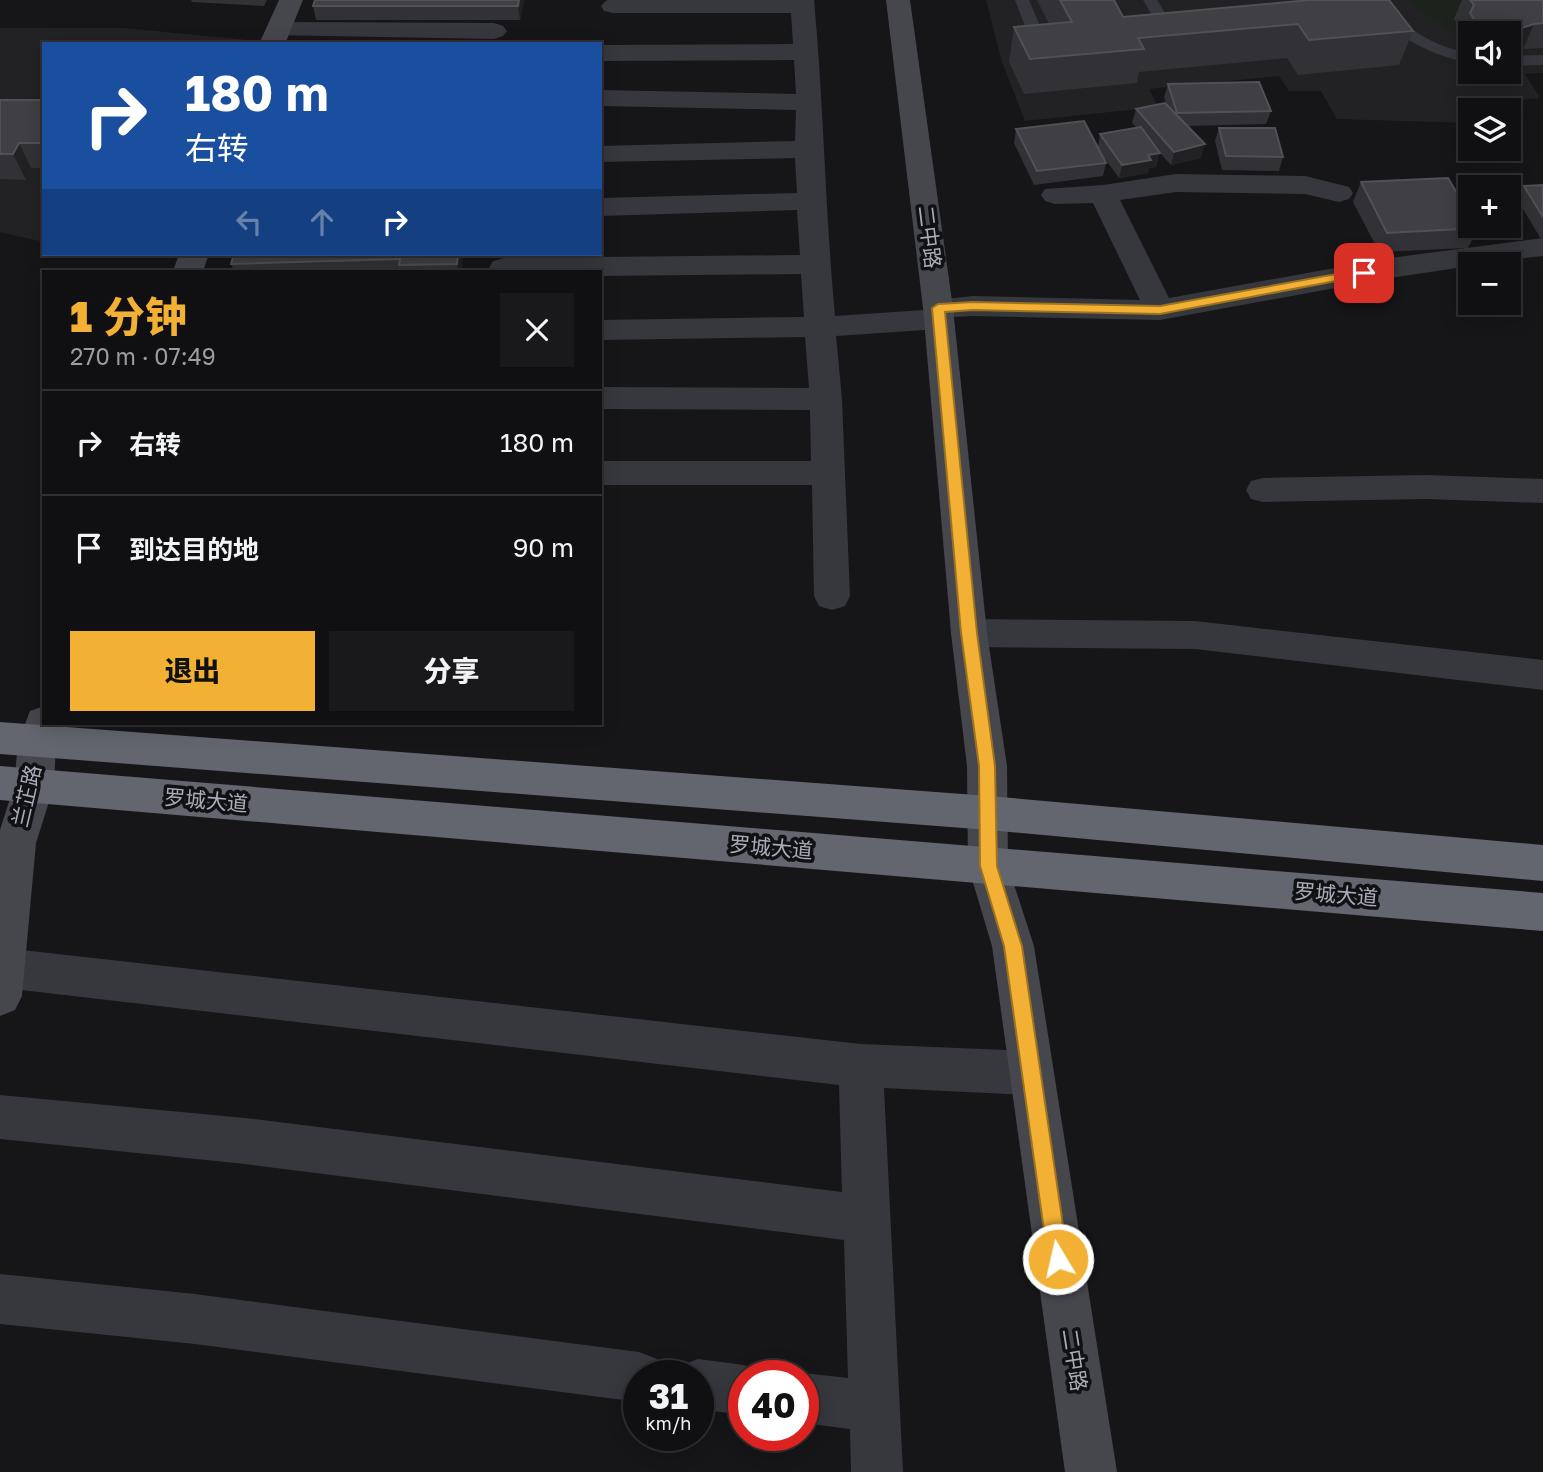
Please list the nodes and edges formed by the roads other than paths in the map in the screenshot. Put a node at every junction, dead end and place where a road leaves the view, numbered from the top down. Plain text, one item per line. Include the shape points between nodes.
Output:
1 (291, 0) edge
2 (898, 0) edge
3 (1022, 0) edge
4 (1150, 0) edge
5 (1375, 0) edge
6 (611, 3) edge
7 (802, 3) edge
8 (1201, 14) edge
9 (494, 31) dead end
10 (276, 37) edge
11 (602, 42) edge
12 (1041, 47) edge
13 (805, 52) junction
14 (602, 53) edge
15 (1458, 55) edge
16 (1543, 60) edge
17 (1521, 61) edge
18 (602, 98) edge
19 (810, 102) junction
20 (808, 149) junction
21 (602, 154) edge
22 (1339, 193) dead end
23 (1103, 194) junction
24 (1055, 195) dead end
25 (813, 201) junction
26 (602, 206) edge
27 (1543, 247) edge
28 (504, 264) edge
29 (815, 264) junction
30 (1160, 310) junction
31 (939, 314) junction
32 (821, 327) junction
33 (602, 330) edge
34 (602, 398) edge
35 (826, 399) junction
36 (602, 473) edge
37 (828, 473) junction
38 (1263, 490) dead end
39 (1543, 491) edge
40 (832, 596) dead end
41 (969, 633) junction
42 (1543, 676) edge
43 (27, 734) edge
44 (17, 785) edge
45 (989, 813) junction
46 (1543, 863) edge
47 (988, 866) junction
48 (1543, 912) edge
49 (2, 982) edge
50 (861, 1066) junction
51 (1030, 1073) junction
52 (0, 1117) edge
53 (866, 1219) junction
54 (0, 1299) edge
55 (623, 1375) edge
56 (819, 1400) edge
57 (875, 1407) junction
58 (877, 1472) edge
59 (1091, 1472) edge

1 - 10 street
2 - 31 street, 二中路
3 - 12 lane
4 - 8 lane via 1161,18
5 - 15 lane via 1395,25 1420,45
6 - 7 street
6 - 11 street via 617,14
7 - 13 street
9 - 10 street
13 - 14 street
13 - 19 street
16 - 17 lane
18 - 19 street
19 - 20 street
20 - 21 street
20 - 25 street
22 - 23 street via 1305,185 1176,183
23 - 24 street
23 - 30 street
25 - 26 street
25 - 29 street
27 - 30 street via 1390,268
28 - 29 street
29 - 32 street
30 - 31 street via 973,306
31 - 32 street
31 - 41 street, 二中路
32 - 33 street
32 - 35 street
34 - 35 street
35 - 37 street
36 - 37 street
37 - 40 street
38 - 39 street via 1426,486
41 - 42 street via 1195,635
41 - 45 street, 二中路
43 - 44 street, 兰芷路
43 - 45 highway
44 - 47 highway, 罗城大道
44 - 49 street, 兰芷路
45 - 46 highway
45 - 47 street, 二中路
47 - 48 highway, 罗城大道
47 - 51 street, 二中路 via 1013,946
49 - 50 street
50 - 51 street
50 - 53 street
51 - 59 street, 二中路
52 - 53 street via 245,1141
53 - 57 street
54 - 55 street via 195,1319
56 - 57 street
57 - 58 street

